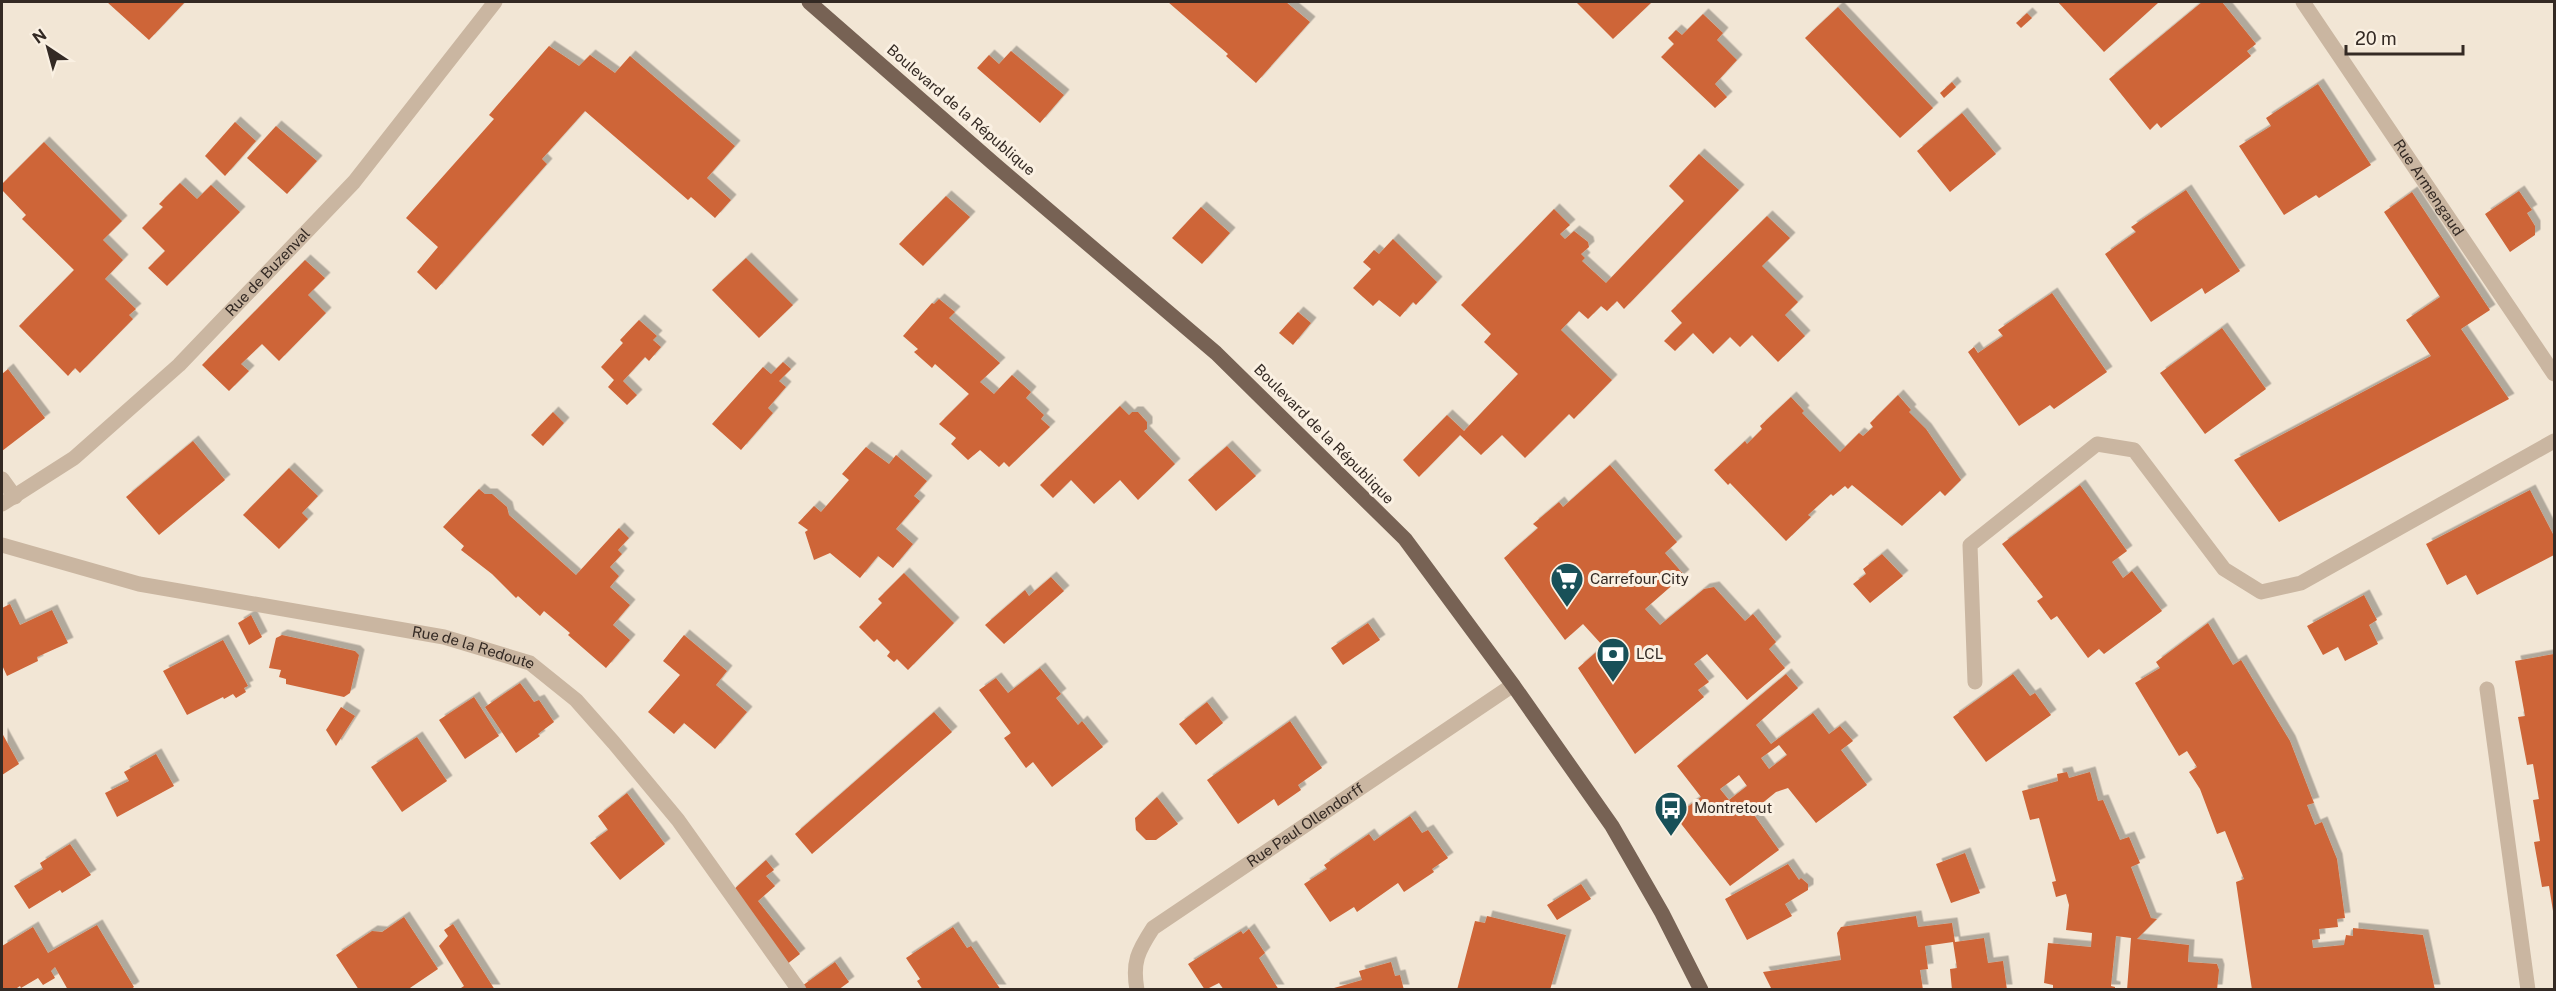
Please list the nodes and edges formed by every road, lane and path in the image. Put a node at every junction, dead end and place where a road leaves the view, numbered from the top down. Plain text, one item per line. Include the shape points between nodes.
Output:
1 (495, 2) edge
2 (809, 2) edge
3 (2303, 2) edge
4 (2554, 374) edge
5 (2554, 441) edge
6 (2, 479) edge
7 (8, 501) edge
8 (2, 545) edge
9 (1975, 682) dead end
10 (1513, 685) junction
11 (2487, 688) dead end
12 (799, 990) edge
13 (1137, 990) edge
14 (1701, 990) edge
15 (2528, 990) edge

1 - 7 street, Rue de Buzenval via 354,182 179,365 74,458
2 - 10 main road, Boulevard de la République via 1216,353 1405,539
3 - 4 street, Rue Armengaud
5 - 9 street via 2301,583 2260,592 2224,568 2134,450 2097,444 1970,545
6 - 7 street
8 - 12 street, Rue de la Redoute via 139,584 444,637 530,663 576,700 678,820
10 - 13 street, Rue Paul Ollendorff via 1154,928 1140,949 1134,971
10 - 14 main road, Boulevard de la République via 1629,852
11 - 15 street

